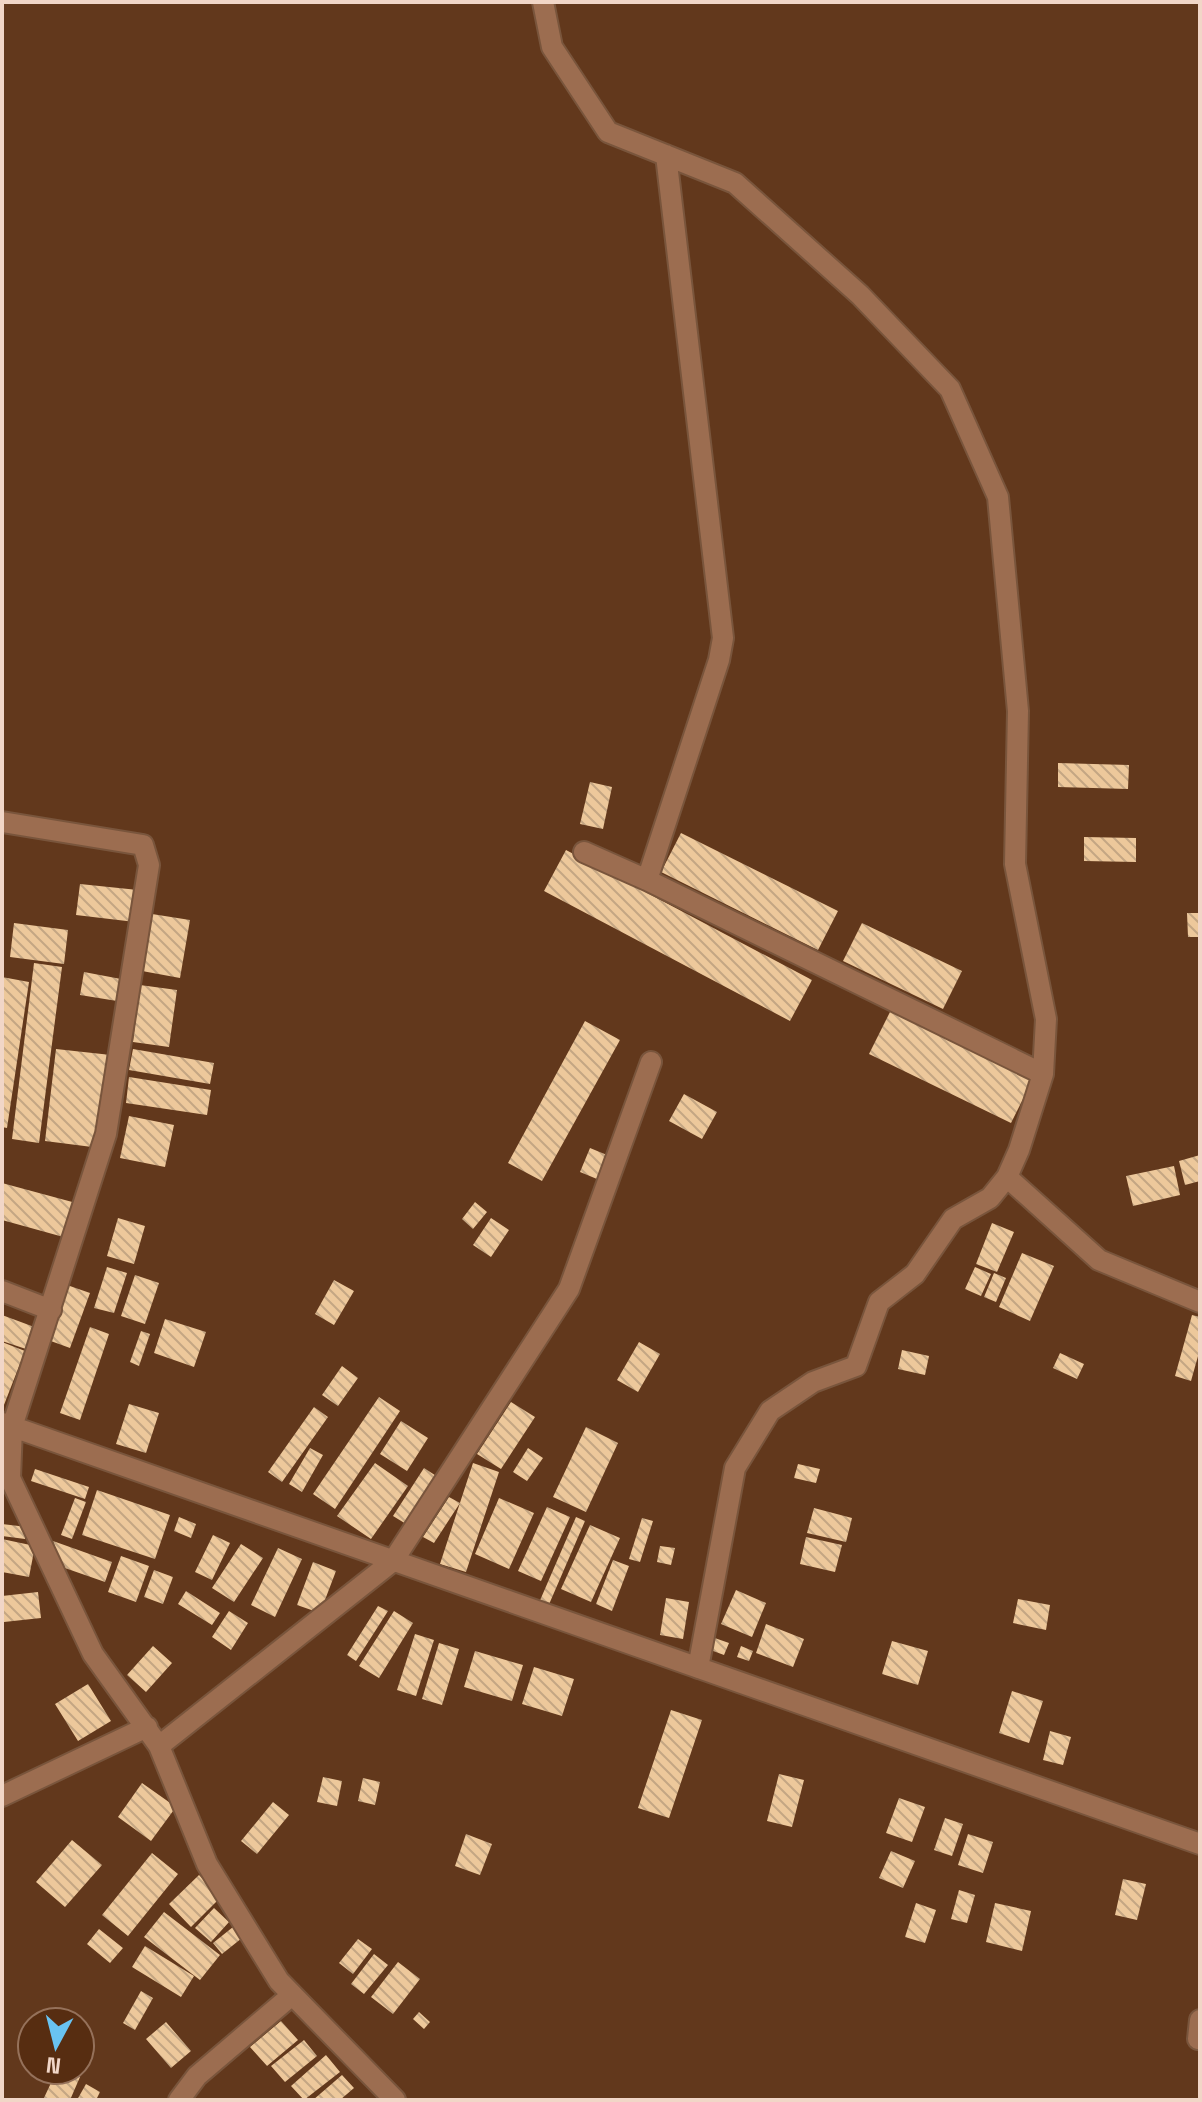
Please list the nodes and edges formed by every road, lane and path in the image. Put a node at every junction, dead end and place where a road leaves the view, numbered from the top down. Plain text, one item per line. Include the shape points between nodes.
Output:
1 (543, 2) edge
2 (666, 155) junction
3 (2, 822) edge
4 (584, 852) dead end
5 (647, 880) junction
6 (651, 1062) dead end
7 (1043, 1074) junction
8 (1007, 1177) junction
9 (2, 1291) edge
10 (1200, 1302) edge
11 (51, 1310) junction
12 (7, 1425) edge
13 (393, 1561) junction
14 (698, 1668) junction
15 (147, 1727) junction
16 (159, 1746) junction
17 (2, 1796) edge
18 (1200, 1844) edge
19 (292, 1995) junction
20 (179, 2100) edge
21 (395, 2100) edge

1 - 2 street via 552,47 608,132
2 - 5 street via 723,638
2 - 7 street via 735,183 860,295 950,389 998,497 1018,711 1015,864 1046,1019
3 - 11 street via 143,845 149,865 106,1134
4 - 5 street
5 - 7 street
6 - 13 street via 569,1289
7 - 8 street
8 - 10 street via 1099,1260
8 - 14 street via 990,1198 953,1219 915,1274 879,1302 856,1366 813,1382 770,1411 735,1468
9 - 11 street
11 - 12 street
12 - 13 street
12 - 15 street via 10,1478 93,1654
13 - 14 street
13 - 16 street
14 - 18 street
15 - 16 street
15 - 17 street
16 - 19 street via 207,1864
19 - 20 street via 197,2076
19 - 21 street

